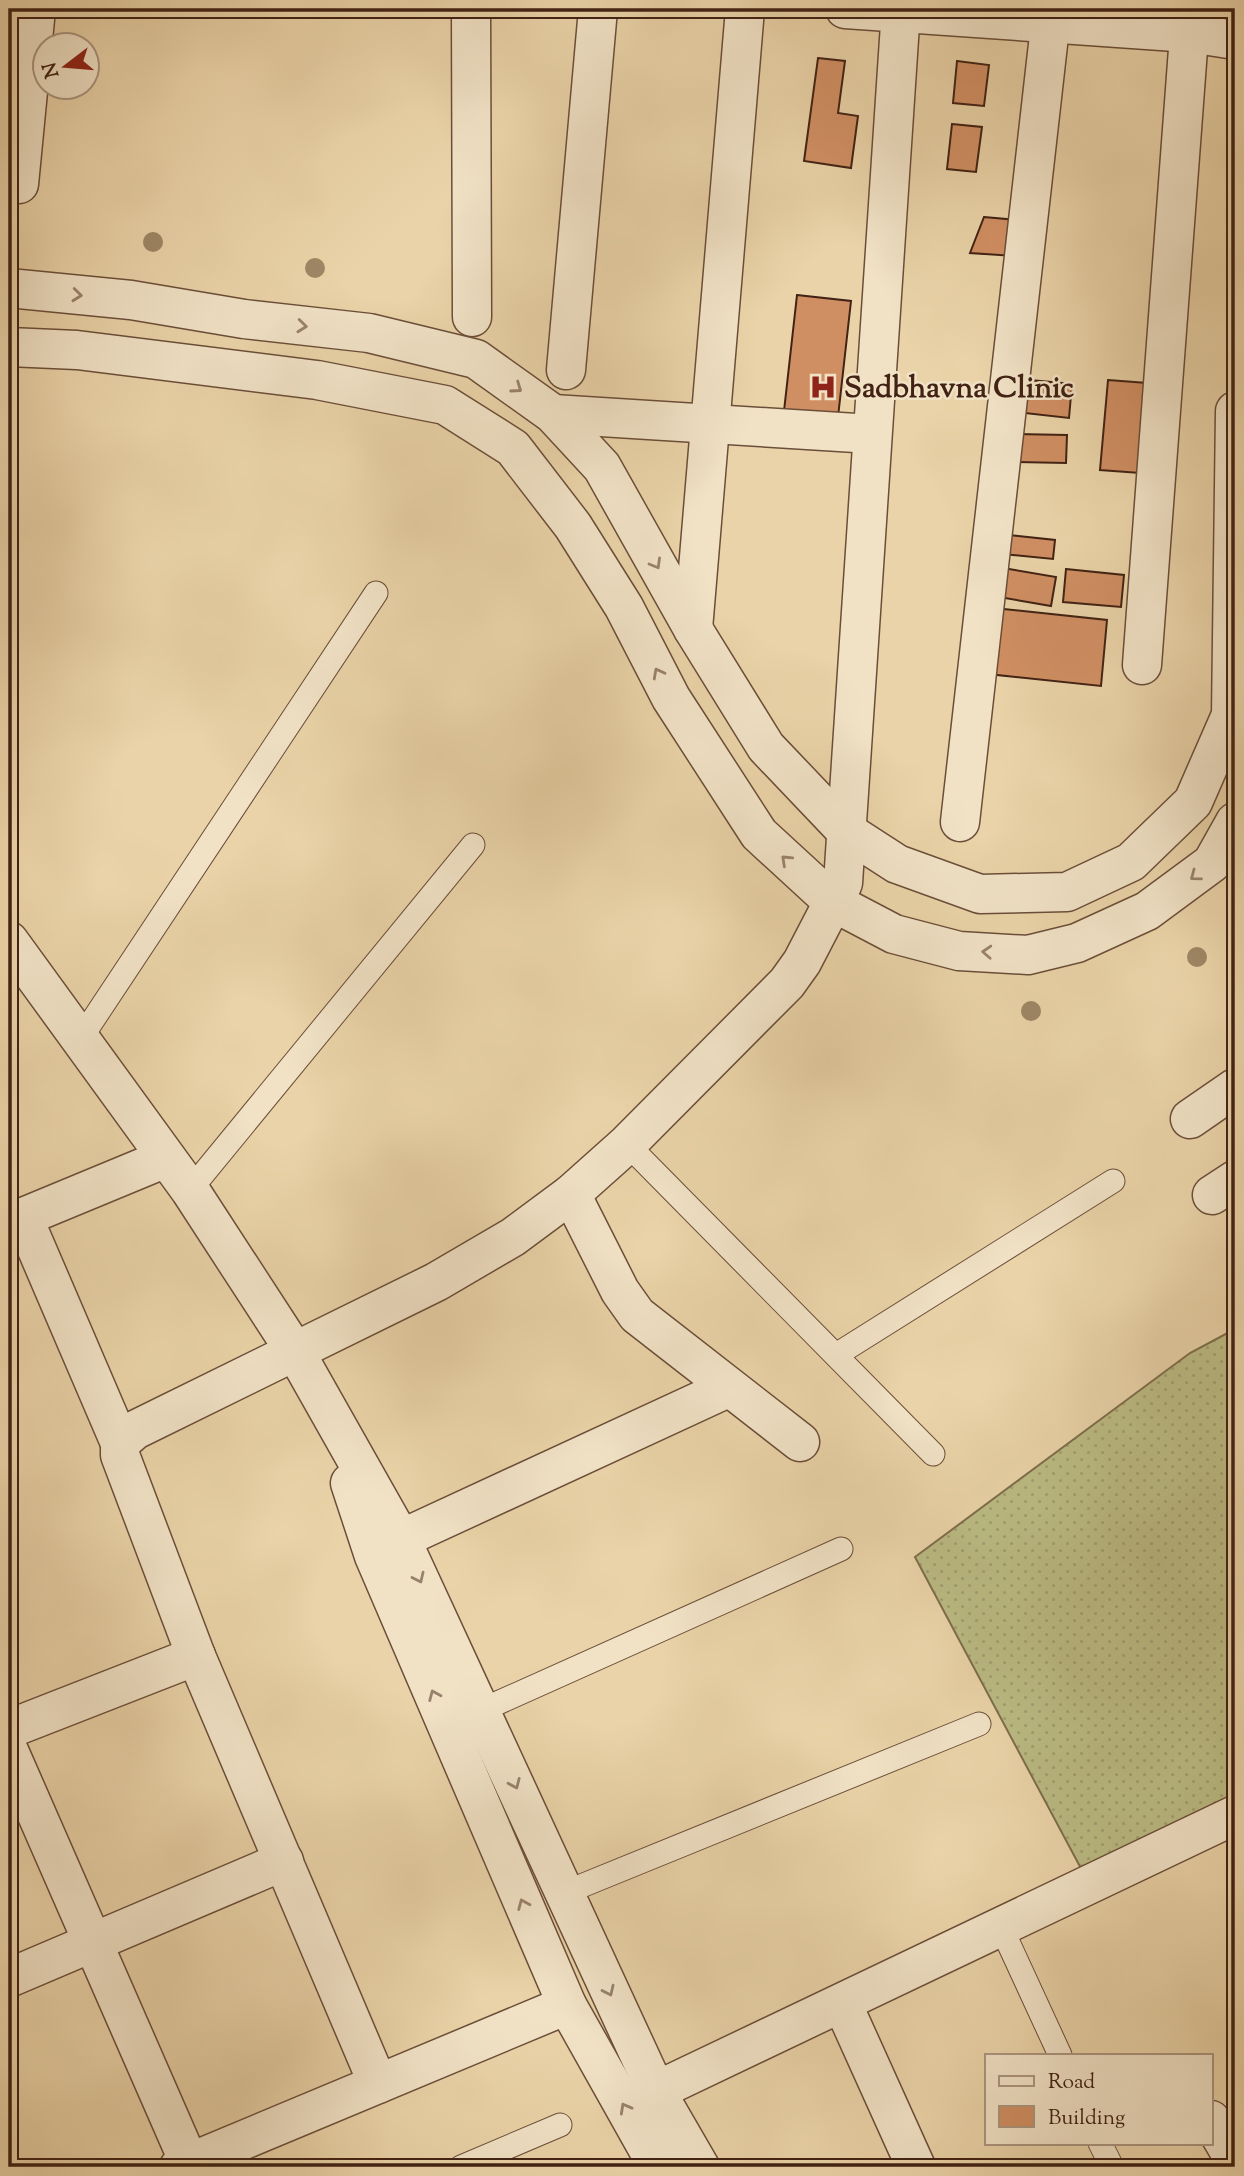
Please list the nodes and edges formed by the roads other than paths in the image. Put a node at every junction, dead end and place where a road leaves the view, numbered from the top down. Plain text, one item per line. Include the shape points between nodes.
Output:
1 (36, 9) edge
2 (471, 9) edge
3 (598, 9) edge
4 (745, 9) edge
5 (845, 9) edge
6 (901, 11) edge
7 (1051, 16) edge
8 (1191, 21) edge
9 (1235, 40) edge
10 (19, 184) dead end
11 (9, 288) edge
12 (472, 317) dead end
13 (9, 347) edge
14 (566, 370) dead end
15 (1235, 411) edge
16 (553, 414) junction
17 (711, 423) junction
18 (872, 434) junction
19 (376, 593) dead end
20 (693, 629) junction
21 (1142, 666) dead end
22 (960, 822) dead end
23 (1235, 822) edge
24 (846, 831) junction
25 (473, 845) dead end
26 (833, 902) junction
27 (9, 942) edge
28 (79, 1041) junction
29 (1235, 1088) edge
30 (1189, 1119) dead end
31 (627, 1144) junction
32 (166, 1158) junction
33 (1113, 1181) dead end
34 (190, 1190) junction
35 (571, 1194) junction
36 (16, 1220) edge
37 (296, 1353) junction
38 (836, 1355) junction
39 (728, 1388) junction
40 (326, 1411) junction
41 (800, 1442) dead end
42 (120, 1443) junction
43 (933, 1454) dead end
44 (401, 1539) junction
45 (841, 1549) dead end
46 (196, 1656) junction
47 (482, 1710) junction
48 (978, 1724) dead end
49 (9, 1729) edge
50 (9, 1751) edge
51 (1235, 1815) edge
52 (284, 1861) junction
53 (564, 1893) junction
54 (1001, 1927) junction
55 (92, 1942) junction
56 (9, 1978) edge
57 (842, 2003) junction
58 (567, 2005) junction
59 (1060, 2054) edge
60 (378, 2084) junction
61 (656, 2091) junction
62 (1235, 2098) edge
63 (1212, 2111) edge
64 (1212, 2122) edge
65 (560, 2124) dead end
66 (1100, 2144) edge
67 (1235, 2161) edge
68 (187, 2166) edge
69 (461, 2167) edge
70 (658, 2167) edge
71 (700, 2167) edge
72 (916, 2167) edge
73 (1112, 2167) edge

1 - 10 street
2 - 12 street
3 - 14 street
4 - 17 street
5 - 6 street
6 - 7 street
6 - 18 street
7 - 8 street
7 - 22 street
8 - 9 street
8 - 21 street
11 -> 16 street via 369,333 476,359
26 -> 13 street via 759,834 671,698 624,607 573,526 513,448 444,405 317,380 77,350
15 - 24 street via 1231,715 1193,802 1132,862 1067,892 980,894 897,864
16 - 17 street
16 -> 20 street via 602,467
17 - 18 street
17 - 20 street
18 - 24 street
19 - 28 lane
20 - 24 street via 766,747
23 -> 26 street via 1212,863 1147,911 1077,943 1028,955 959,951 894,934
24 - 26 street via 843,883
25 - 34 lane
26 - 31 street via 787,983
27 - 28 street
28 - 32 street
29 - 30 street
31 - 35 street
31 - 38 lane
32 - 34 street
32 - 36 street
33 - 38 lane
34 - 37 street
35 - 37 street via 513,1237 436,1282
35 - 39 street via 620,1292 637,1315
36 - 42 street
37 - 40 street
37 - 42 street via 135,1430
38 - 43 lane
39 - 41 street
39 - 44 street
40 - 44 street
58 -> 40 street via 374,1556
42 - 46 street via 120,1455
44 -> 47 street
45 - 47 lane
46 - 49 street
46 - 52 street
47 -> 53 street
48 - 53 lane
50 - 55 street
51 - 54 street
52 - 55 street
52 - 60 street
53 -> 61 street
54 - 57 street
54 - 59 lane
55 - 56 street
55 - 68 street
57 - 61 street
57 - 72 street
58 - 60 street
70 -> 58 street
60 - 68 street
61 - 71 street
62 - 63 street
64 - 67 street
65 - 69 lane
66 - 73 lane

